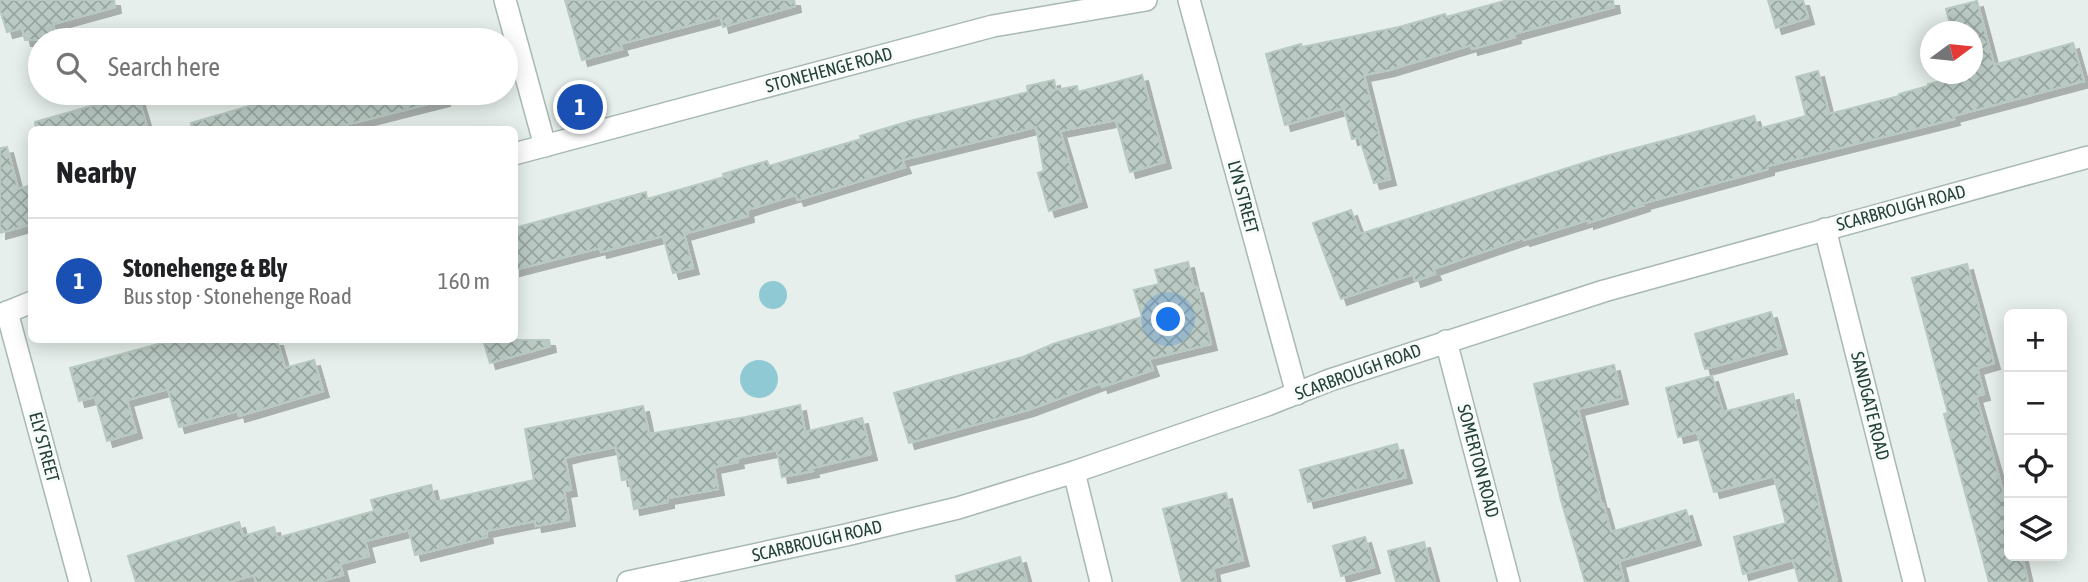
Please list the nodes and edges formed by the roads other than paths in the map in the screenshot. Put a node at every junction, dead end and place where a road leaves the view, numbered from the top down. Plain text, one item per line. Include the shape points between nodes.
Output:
1 (505, 0) edge
2 (1146, 0) edge
3 (1189, 0) edge
4 (513, 28) edge
5 (518, 47) edge
6 (545, 146) junction
7 (518, 153) edge
8 (2088, 157) edge
9 (1825, 229) junction
10 (28, 304) edge
11 (3, 314) edge
12 (1446, 341) junction
13 (1297, 394) junction
14 (1074, 472) junction
15 (696, 575) edge
16 (80, 582) edge
17 (628, 582) edge
18 (1101, 582) edge
19 (1509, 582) edge
20 (1914, 582) edge

1 - 4 street
2 - 6 street, STONEHENGE ROAD via 993,26
3 - 13 street, LYN STREET
5 - 6 street
6 - 7 street, STONEHENGE ROAD
8 - 9 street, SCARBROUGH ROAD
9 - 12 street, SCARBROUGH ROAD
9 - 20 street, SANDGATE ROAD
10 - 11 street
11 - 16 street, ELY STREET
12 - 13 street, SCARBROUGH ROAD
12 - 19 street, SOMERTON ROAD
13 - 14 street, SCARBROUGH ROAD
14 - 15 street, SCARBROUGH ROAD via 958,508
14 - 18 street
15 - 17 street, SCARBROUGH ROAD

